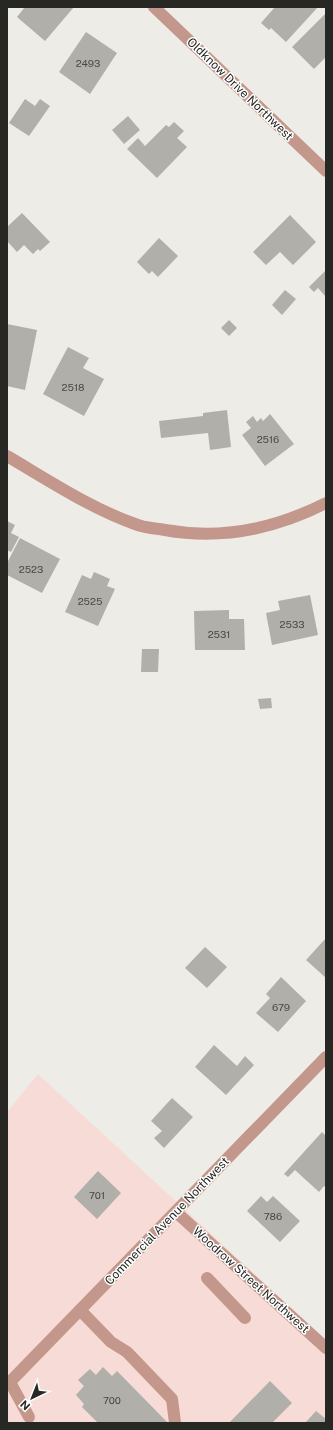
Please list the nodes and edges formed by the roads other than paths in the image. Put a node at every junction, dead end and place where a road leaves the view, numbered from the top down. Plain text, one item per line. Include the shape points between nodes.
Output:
1 (154, 7) edge
2 (326, 171) edge
3 (7, 456) edge
4 (326, 504) edge
5 (326, 1057) edge
6 (176, 1212) junction
7 (207, 1278) dead end
8 (80, 1310) junction
9 (245, 1318) dead end
10 (326, 1348) edge
11 (9, 1383) edge
12 (29, 1417) dead end
13 (175, 1423) edge

1 - 2 street, Oldknow Drive Northwest
3 - 4 street via 93,505 136,525 188,534 227,534 266,527 303,515
5 - 6 street, Commercial Avenue Northwest
6 - 8 street, Commercial Avenue Northwest
6 - 10 street, Woodrow Street Northwest
7 - 9 street
8 - 11 street, Commercial Avenue Northwest
8 - 13 street via 111,1342 127,1352 172,1399
11 - 12 street

